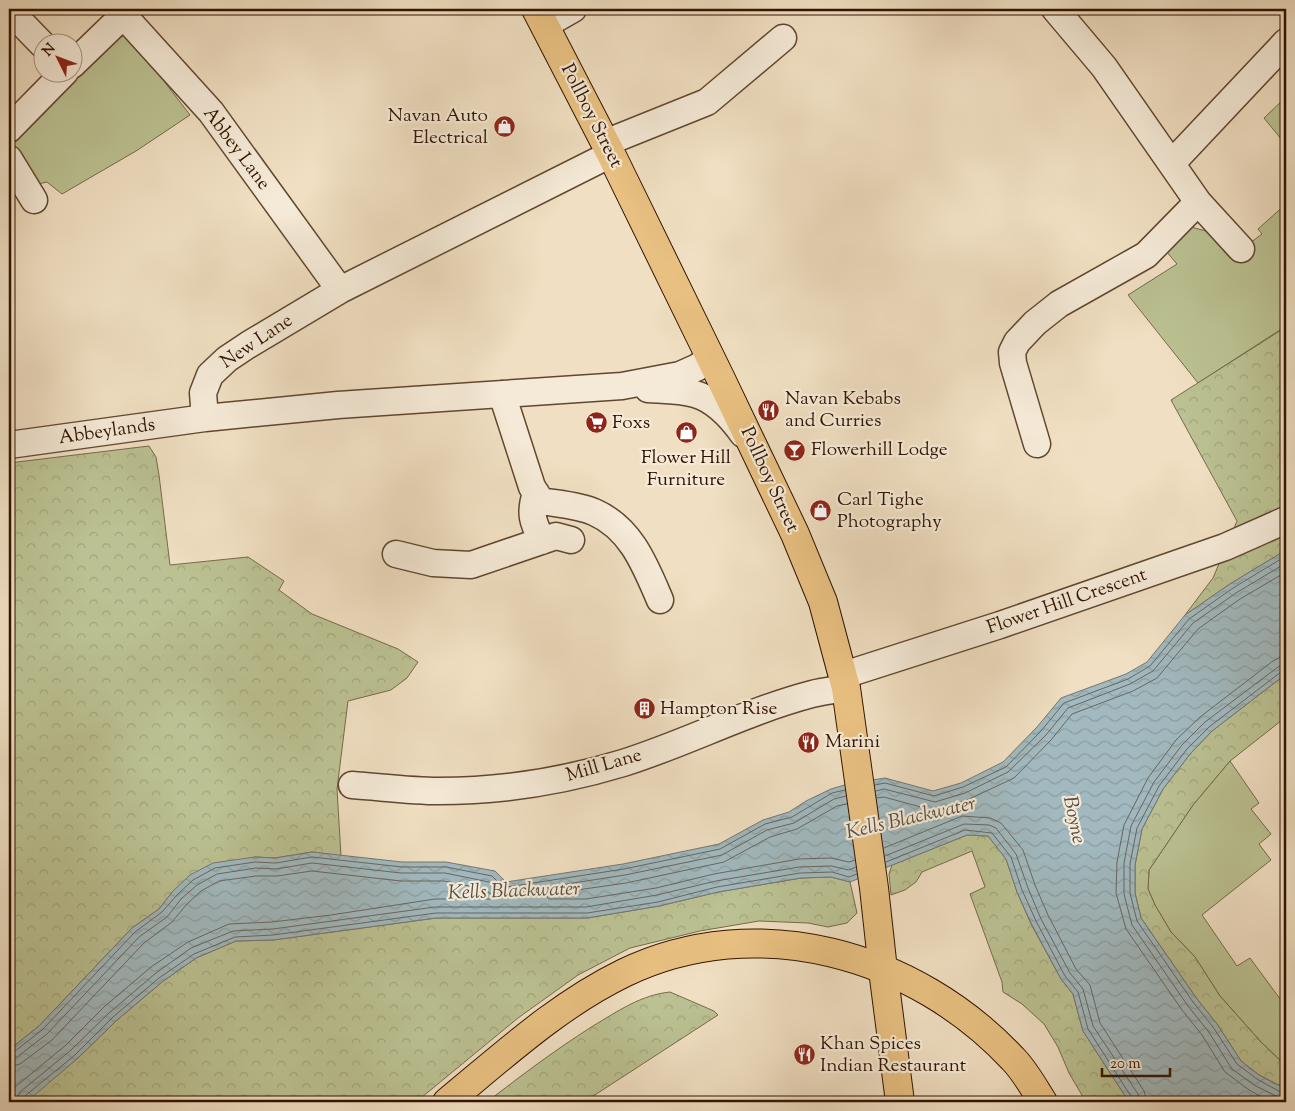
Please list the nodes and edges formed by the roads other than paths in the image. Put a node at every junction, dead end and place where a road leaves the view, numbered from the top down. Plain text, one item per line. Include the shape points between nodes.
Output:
1 (573, 9) edge
2 (1055, 9) edge
3 (9, 10) edge
4 (126, 12) edge
5 (540, 17) edge
6 (32, 34) edge
7 (783, 38) dead end
8 (1286, 42) edge
9 (82, 56) edge
10 (55, 82) edge
11 (9, 129) edge
12 (608, 149) junction
13 (9, 159) edge
14 (1172, 163) junction
15 (34, 200) dead end
16 (1198, 202) junction
17 (1241, 249) dead end
18 (340, 290) junction
19 (710, 357) junction
20 (622, 386) junction
21 (502, 394) junction
22 (205, 418) junction
23 (1037, 444) dead end
24 (9, 445) edge
25 (755, 450) junction
26 (536, 493) junction
27 (1286, 520) edge
28 (571, 540) dead end
29 (542, 541) junction
30 (396, 554) dead end
31 (660, 600) dead end
32 (845, 681) junction
33 (352, 785) dead end
34 (882, 970) junction
35 (447, 1102) edge
36 (900, 1102) edge
37 (1043, 1102) edge

1 - 5 street
2 - 14 street via 1104,67
3 - 6 street
4 - 9 street
4 - 18 street, Abbey Lane via 211,112
5 - 12 main road, Pollboy Street
7 - 12 street, New Lane via 707,102
8 - 14 street
10 - 11 street
12 - 18 street, New Lane
12 - 19 main road, Pollboy Street
13 - 15 street
14 - 16 street
16 - 17 street
16 - 23 street via 1146,255 1059,304 1017,342 1012,352 1013,363
18 - 22 street, New Lane via 248,345 210,375 204,393
19 - 20 street via 680,375
19 - 25 main road, Pollboy Street
20 - 21 street
20 - 25 street via 695,394 712,401 733,419
21 - 22 street
21 - 26 street
22 - 24 street, Abbeylands
25 - 32 main road, Pollboy Street via 796,534 823,602
26 - 29 street via 532,520
26 - 31 street via 541,501 594,512 620,528 642,558
27 - 32 street, Flower Hill Crescent via 1225,547
28 - 29 street via 556,536
29 - 30 street via 471,566 432,563
32 - 33 street, Mill Lane via 622,763 560,779 490,789 438,791
32 - 34 main road, Pollboy Street
34 - 35 main road via 810,947 778,944 732,945 661,958 623,973 578,999
34 - 36 main road, Pollboy Street
34 - 37 main road via 943,999 974,1022 1015,1060

